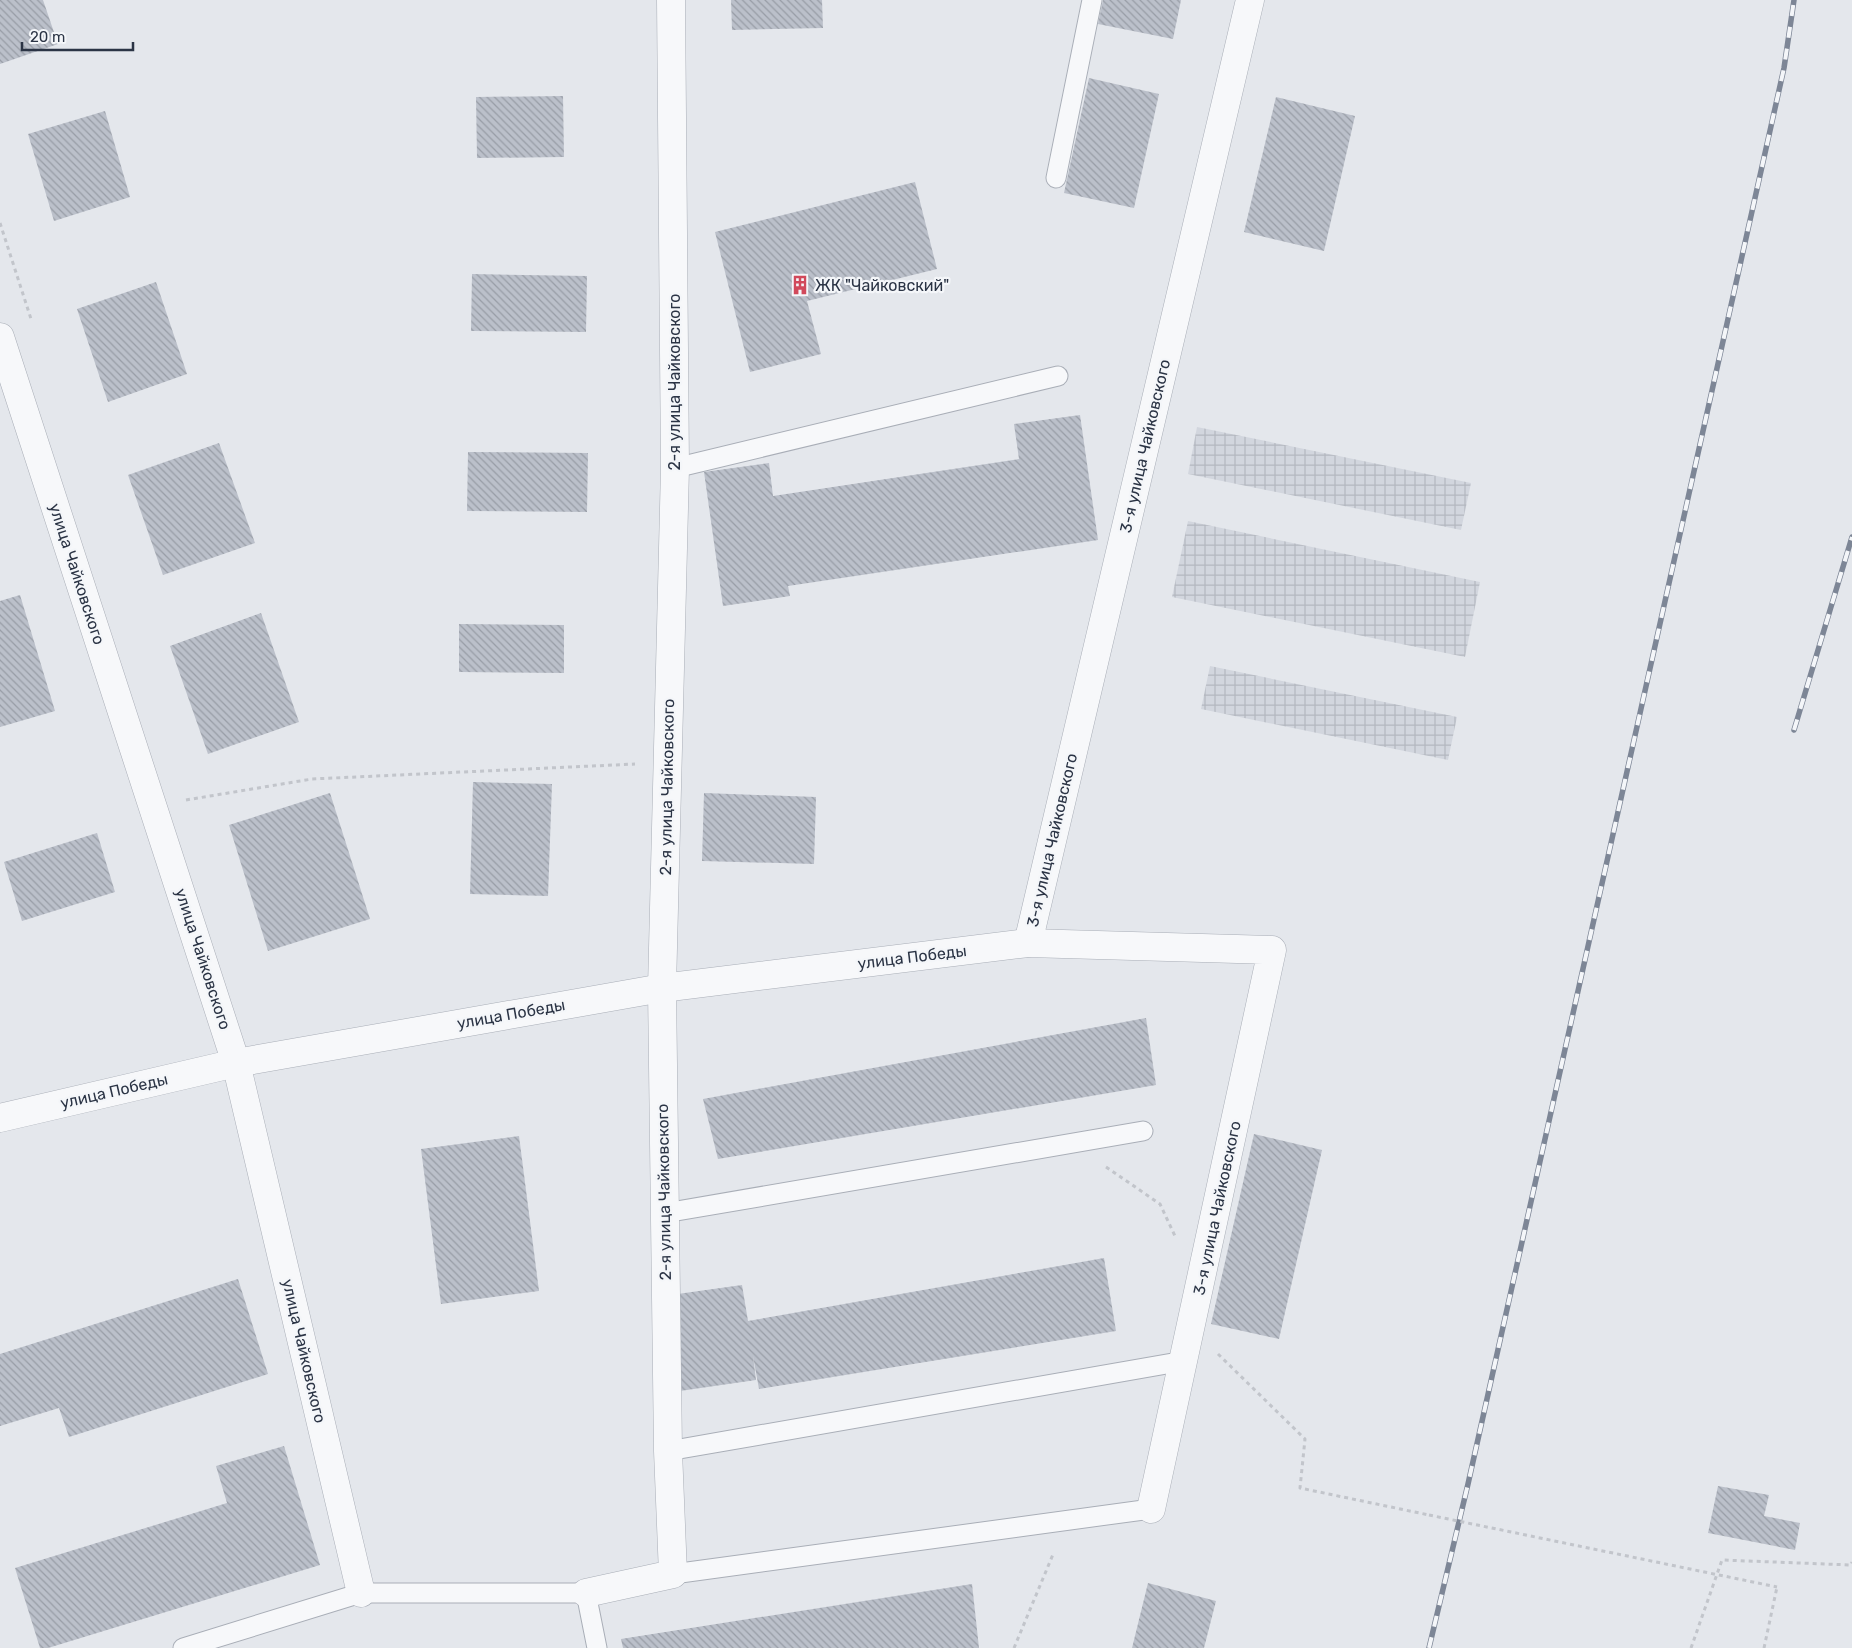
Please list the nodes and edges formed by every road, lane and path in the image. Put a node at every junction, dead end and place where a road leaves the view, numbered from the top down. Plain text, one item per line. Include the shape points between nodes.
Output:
1 (671, 0) edge
2 (1092, 0) edge
3 (1250, 0) edge
4 (1056, 178) dead end
5 (0, 337) edge
6 (1058, 376) dead end
7 (675, 468) junction
8 (668, 763) junction
9 (186, 800) dead end
10 (1028, 943) junction
11 (662, 988) junction
12 (236, 1063) junction
13 (0, 1118) edge
14 (1143, 1131) dead end
15 (1072, 1143) junction
16 (665, 1212) junction
17 (1176, 1237) dead end
18 (1191, 1327) junction
19 (1184, 1361) junction
20 (668, 1451) junction
21 (1151, 1509) joint
22 (1067, 1521) junction
23 (1852, 1562) edge
24 (673, 1574) junction
25 (361, 1593) junction
26 (586, 1593) junction
27 (183, 1648) edge
28 (597, 1648) edge
29 (1014, 1648) edge
30 (1691, 1648) edge
31 (1764, 1648) edge

1 - 7 street, 2-я улица Чайковского
2 - 4 lane
3 - 10 street, 3-я улица Чайковского
5 - 12 street, улица Чайковского
6 - 7 lane
7 - 8 street, 2-я улица Чайковского
8 - 9 path via 312,779
8 - 11 street, 2-я улица Чайковского
10 - 11 street, улица Победы
10 - 18 street, 3-я улица Чайковского via 1272,950
11 - 12 street, улица Победы
11 - 16 street, 2-я улица Чайковского
12 - 13 street, улица Победы
12 - 25 street, улица Чайковского
14 - 15 lane
15 - 16 lane
15 - 17 path via 1160,1204
16 - 20 street, 2-я улица Чайковского
18 - 19 street, 3-я улица Чайковского
18 - 31 path, bridge via 1305,1439 1300,1488 1777,1588
19 - 20 lane
19 - 21 street, 3-я улица Чайковского
20 - 24 street, 2-я улица Чайковского
21 - 22 lane
22 - 24 lane
22 - 29 path
23 - 30 path via 1851,1565 1722,1560
24 - 26 street
25 - 26 lane
25 - 27 lane
26 - 28 lane

